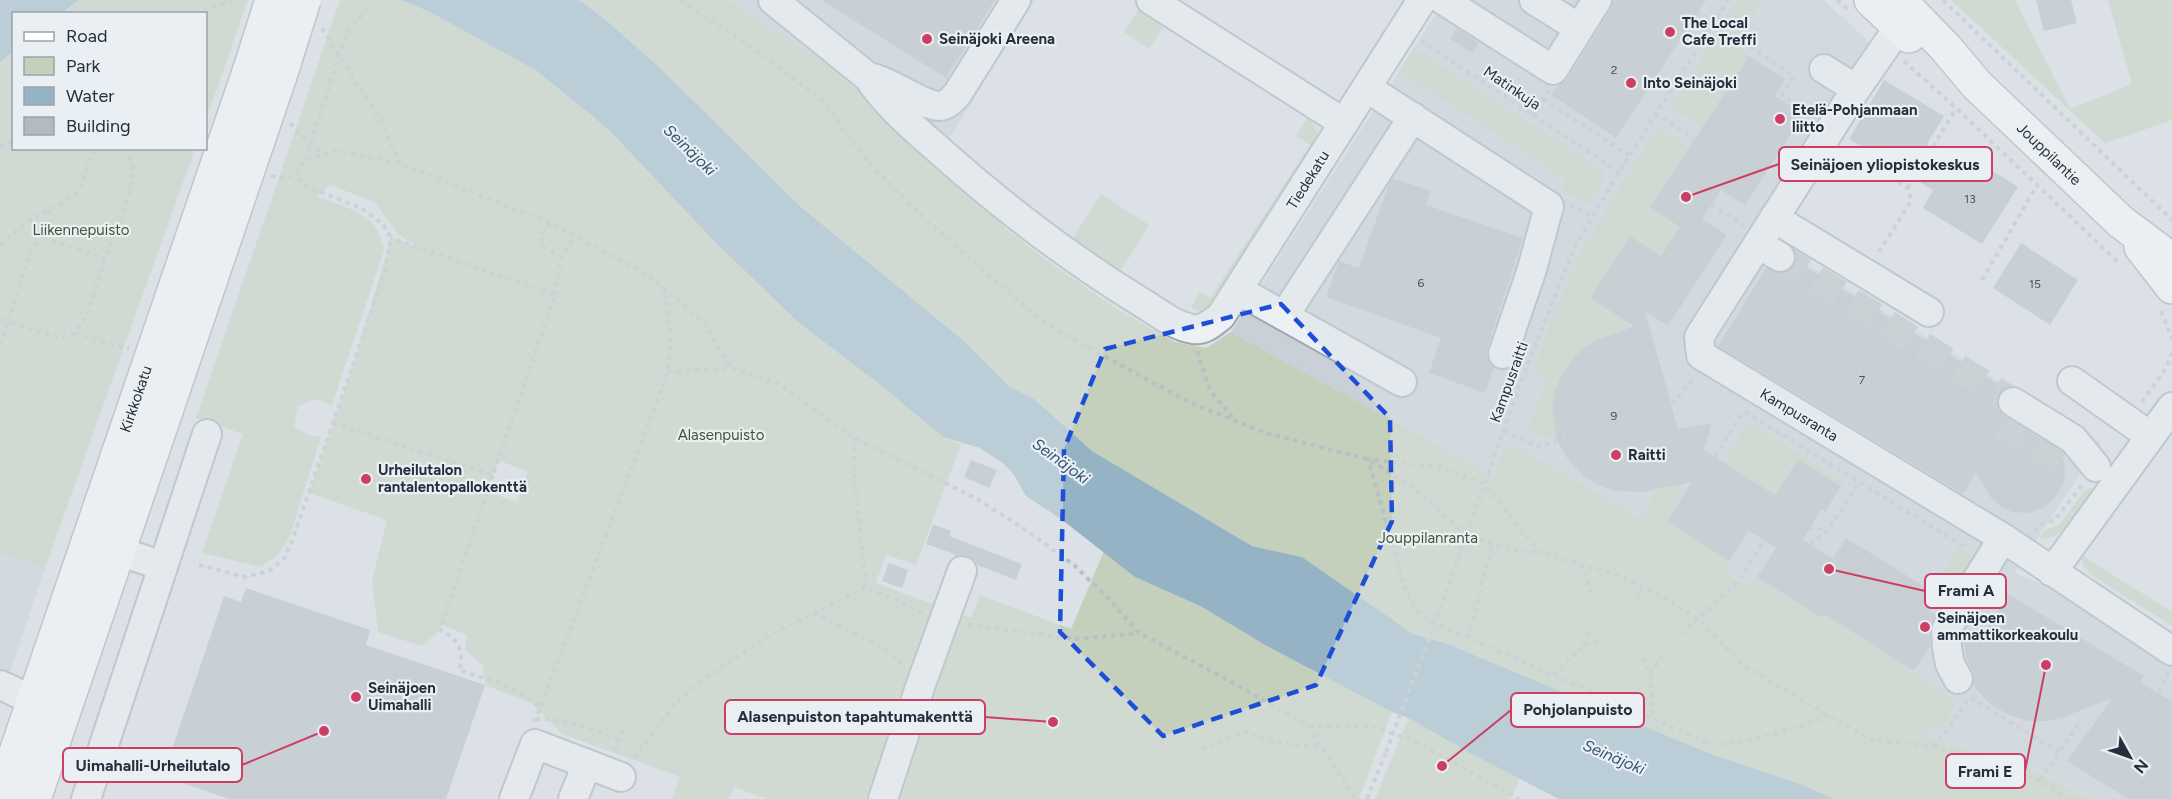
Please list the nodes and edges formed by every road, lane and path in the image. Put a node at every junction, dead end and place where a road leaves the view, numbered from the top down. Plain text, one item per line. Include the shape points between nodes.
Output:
1 (238, 0) edge
2 (272, 0) edge
3 (304, 0) edge
4 (681, 0) edge
5 (773, 0) edge
6 (1016, 0) edge
7 (1151, 0) edge
8 (1534, 0) edge
9 (1597, 0) edge
10 (1728, 0) edge
11 (1837, 0) edge
12 (1943, 0) edge
13 (1425, 1) edge
14 (1862, 7) edge
15 (368, 8) dead end
16 (1478, 9) edge
17 (199, 12) edge
18 (1697, 13) dead end
19 (1713, 24) junction
20 (1894, 24) edge
21 (1404, 29) junction
22 (1587, 33) junction
23 (339, 54) junction
24 (1619, 54) dead end
25 (1824, 69) dead end
26 (265, 71) junction
27 (868, 76) junction
28 (1657, 76) dead end
29 (1672, 86) junction
30 (1366, 88) junction
31 (1856, 89) junction
32 (1966, 96) junction
33 (1543, 99) dead end
34 (1819, 110) dead end
35 (1655, 113) junction
36 (1413, 117) junction
37 (289, 121) dead end
38 (1344, 123) junction
39 (310, 144) junction
40 (1841, 147) dead end
41 (1933, 147) dead end
42 (95, 150) edge
43 (124, 150) edge
44 (325, 154) junction
45 (1629, 155) junction
46 (1723, 158) dead end
47 (305, 160) junction
48 (401, 164) junction
49 (1618, 172) junction
50 (269, 175) dead end
51 (294, 175) junction
52 (1914, 177) dead end
53 (2037, 185) junction
54 (1908, 188) junction
55 (1712, 205) dead end
56 (49, 209) junction
57 (1762, 217) junction
58 (2172, 220) edge
59 (2121, 222) junction
60 (550, 223) junction
61 (575, 236) junction
62 (43, 238) junction
63 (391, 238) junction
64 (0, 245) edge
65 (561, 257) junction
66 (105, 258) junction
67 (2172, 260) edge
68 (2122, 266) dead end
69 (1866, 273) junction
70 (1982, 280) dead end
71 (664, 288) junction
72 (1238, 290) junction
73 (555, 295) junction
74 (2166, 296) edge
75 (1929, 312) dead end
76 (1284, 316) junction
77 (0, 319) edge
78 (8, 322) junction
79 (2172, 323) edge
80 (1184, 326) junction
81 (2170, 328) junction
82 (75, 333) junction
83 (2172, 338) edge
84 (0, 345) edge
85 (1874, 348) dead end
86 (133, 350) dead end
87 (1503, 354) dead end
88 (731, 368) junction
89 (668, 372) junction
90 (1683, 374) dead end
91 (1692, 380) junction
92 (2072, 381) dead end
93 (1402, 382) dead end
94 (1701, 385) dead end
95 (2013, 402) tunnel mouth
96 (1671, 404) dead end
97 (1735, 406) dead end
98 (2172, 407) edge
99 (1744, 411) junction
100 (1236, 421) junction
101 (333, 423) junction
102 (1504, 431) junction
103 (207, 434) dead end
104 (1575, 434) dead end
105 (2150, 436) junction
106 (1817, 442) junction
107 (1368, 459) junction
108 (2064, 462) tunnel mouth
109 (2107, 473) junction
110 (493, 475) junction
111 (1700, 479) dead end
112 (1858, 482) junction
113 (1484, 484) junction
114 (1809, 529) dead end
115 (1829, 529) junction
116 (1466, 536) junction
117 (1764, 540) dead end
118 (1810, 544) dead end
119 (1492, 545) junction
120 (103, 546) junction
121 (1998, 546) junction
122 (1539, 552) junction
123 (1581, 563) junction
124 (199, 565) dead end
125 (163, 566) junction
126 (962, 571) dead end
127 (2052, 572) junction
128 (866, 587) dead end
129 (1642, 587) junction
130 (1592, 595) dead end
131 (1637, 599) dead end
132 (813, 613) junction
133 (1698, 619) junction
134 (1591, 627) dead end
135 (1680, 634) dead end
136 (1468, 638) junction
137 (1601, 640) dead end
138 (1584, 645) junction
139 (1662, 657) dead end
140 (1643, 658) dead end
141 (2171, 661) edge
142 (1552, 675) junction
143 (1650, 675) junction
144 (921, 684) junction
145 (0, 685) edge
146 (1964, 688) junction
147 (2136, 689) dead end
148 (2154, 700) junction
149 (33, 702) junction
150 (540, 708) junction
151 (63, 713) junction
152 (1829, 716) junction
153 (2082, 719) dead end
154 (1654, 720) junction
155 (2141, 724) dead end
156 (1309, 726) junction
157 (534, 728) junction
158 (619, 739) dead end
159 (1323, 746) junction
160 (1933, 746) junction
161 (1202, 749) dead end
162 (2059, 752) junction
163 (587, 764) junction
164 (621, 777) joint
165 (2040, 780) junction
166 (0, 799) edge
167 (34, 799) edge
168 (86, 799) edge
169 (514, 799) edge
170 (573, 799) edge
171 (883, 799) edge
172 (1355, 799) edge
173 (1367, 799) edge
174 (1519, 799) edge
175 (2068, 799) edge

1 - 17 path
2 - 26 main road, Kirkkokatu, bridge
3 - 26 main road, Kirkkokatu, bridge
4 - 100 path via 769,59 827,105 870,164 1033,314 1189,402
5 - 27 street
6 - 27 street via 949,102 929,104
7 - 38 street
8 - 22 street
9 - 22 street
10 - 19 path, Kampusraitti
11 - 14 path
12 - 58 path
13 - 16 street
13 - 21 street, Tiedekatu
14 - 20 main road, Jouppilantie
15 - 23 path via 347,32
16 - 22 street via 1553,70
18 - 19 path
19 - 29 path, Kampusraitti
19 - 34 path via 1794,76 1782,95 1816,116
20 - 31 street, Kampusranta
20 - 32 path
20 - 32 main road, Jouppilantie via 1934,57
21 - 30 street, Tiedekatu
21 - 49 path, Matinkuja
22 - 24 path
23 - 39 path
23 - 48 path via 381,121
25 - 31 street
26 - 120 main road, Kirkkokatu
27 - 80 street via 929,142 1003,205 1089,268
28 - 29 path
29 - 35 path, Kampusraitti
30 - 36 street
30 - 38 street, Tiedekatu
31 - 57 street, Kampusranta
32 - 41 path
32 - 53 path
32 - 59 main road, Jouppilantie
33 - 45 path
35 - 45 path, Kampusraitti
35 - 46 path
36 - 76 street
36 - 87 street via 1549,206 1533,269
37 - 39 path
38 - 72 street, Tiedekatu
39 - 44 path
39 - 47 path
40 - 54 path
42 - 56 path via 89,156 81,187
43 - 66 path via 134,170 125,210
44 - 47 path
44 - 48 path via 335,151
45 - 49 path, Kampusraitti
47 - 51 path
48 - 60 path
49 - 102 path, Kampusraitti via 1573,250
50 - 51 path via 284,179
51 - 63 path via 308,187 361,208 383,224
52 - 54 path
53 - 68 path
53 - 70 path
54 - 69 path via 1911,201
55 - 57 path via 1745,226
56 - 62 path via 50,224
56 - 64 path via 20,226
57 - 69 street
57 - 106 street, Kampusranta via 1769,251 1720,323 1699,337 1701,355
59 - 67 main road, Jouppilantie
59 - 74 main road, Jouppilantie
60 - 61 path
60 - 65 path via 541,235 542,246
61 - 65 path
61 - 71 path
62 - 66 path
62 - 78 path via 29,254
63 - 73 path
63 - 101 path via 386,272
65 - 73 path
66 - 82 path via 88,313
69 - 75 street
71 - 88 path via 703,322
71 - 89 path via 671,335
72 - 76 street
72 - 80 street, Tiedekatu via 1221,316 1206,327
73 - 110 path
74 - 81 path
76 - 93 street
77 - 78 path
78 - 82 path via 61,338
78 - 84 path
79 - 81 path
80 - 100 path via 1211,392
81 - 83 path
82 - 86 path
85 - 106 path
88 - 89 path
88 - 156 path via 777,384 855,438 976,499 1020,526 1074,565 1139,633
89 - 150 path
90 - 91 path
91 - 94 path
91 - 96 path
92 - 105 street
95 - 109 street via 2073,439
97 - 99 path
98 - 105 street
99 - 106 path
99 - 111 path
100 - 107 path via 1266,433
101 - 110 path
101 - 124 path via 284,559 269,571 245,577
102 - 104 path via 1539,447
102 - 113 path, Kampusraitti
103 - 125 street
105 - 109 street
106 - 112 path
106 - 121 street, Kampusranta
107 - 113 path via 1442,468
107 - 116 path via 1413,487
107 - 136 path via 1406,592 1416,610 1430,621
108 - 109 street
109 - 127 street
110 - 150 path via 440,630 457,642 463,659 459,670 511,687
112 - 115 path
112 - 121 path via 1965,547 1974,542
113 - 116 path, Kampusraitti
113 - 122 path
114 - 115 path
115 - 118 path
116 - 119 path
116 - 173 path, Kampusraitti, bridge
117 - 133 path via 1740,580
119 - 122 path
119 - 136 path
120 - 125 street
120 - 149 main road, Kirkkokatu
120 - 151 main road, Kirkkokatu
121 - 127 street, Kampusranta
121 - 146 street via 1946,630 1950,664
122 - 123 path
123 - 129 path
123 - 130 path
125 - 168 street
126 - 144 street
127 - 141 street, Kampusranta
128 - 132 path
129 - 131 path
129 - 133 path
132 - 144 path via 885,650
132 - 164 path via 773,633 675,703
133 - 135 path
133 - 152 path via 1744,666
134 - 138 path
136 - 142 path
137 - 138 path
138 - 142 path
139 - 143 path
140 - 143 path
141 - 148 path
142 - 154 path
143 - 154 path
144 - 171 street
145 - 149 street
146 - 160 path via 1950,727
146 - 162 path
147 - 148 path
148 - 155 path
149 - 151 street
149 - 166 main road, Kirkkokatu
150 - 157 path
151 - 167 main road, Kirkkokatu
152 - 154 path via 1726,744 1711,744
152 - 160 path via 1871,740
153 - 162 path
156 - 159 path
156 - 174 path via 1370,726 1413,740
157 - 158 path via 554,719
157 - 163 street
157 - 169 street
159 - 161 path via 1276,743 1245,731
159 - 172 path
160 - 165 path
162 - 165 path
163 - 164 street
163 - 170 street
165 - 175 path

